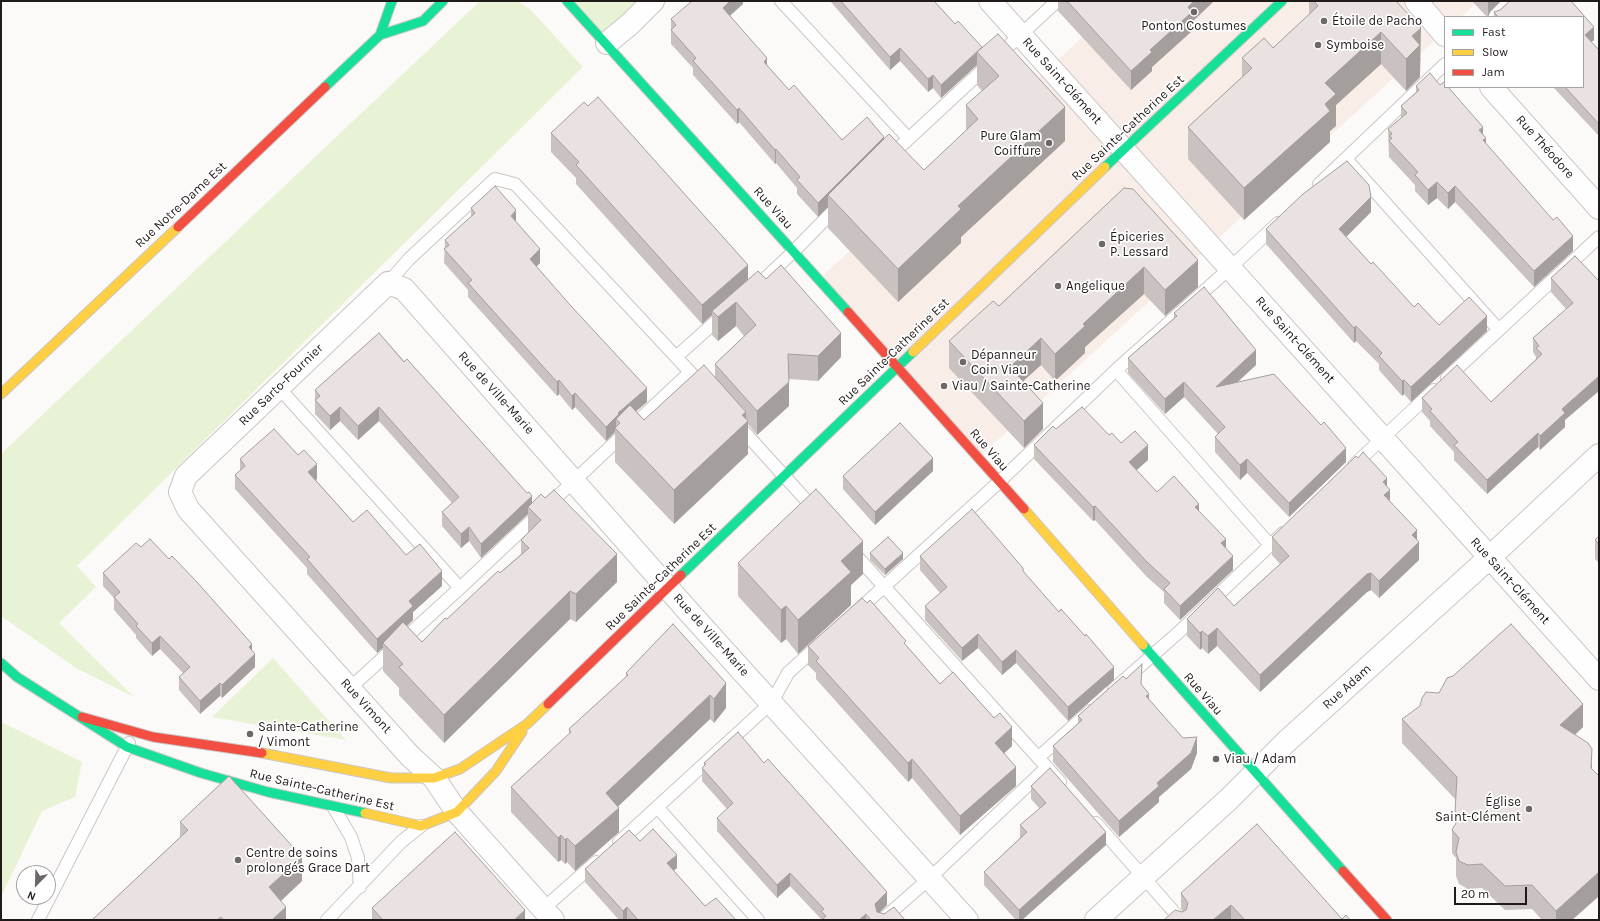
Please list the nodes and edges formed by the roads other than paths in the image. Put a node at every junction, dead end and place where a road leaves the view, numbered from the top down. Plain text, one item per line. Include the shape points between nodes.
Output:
1 (392, 1) edge
2 (443, 1) edge
3 (567, 1) edge
4 (653, 1) edge
5 (781, 1) edge
6 (990, 1) edge
7 (1057, 1) edge
8 (1282, 1) edge
9 (1416, 1) edge
10 (1444, 34) edge
11 (380, 35) junction
12 (1020, 35) junction
13 (608, 43) junction
14 (1444, 65) edge
15 (1492, 88) edge
16 (908, 138) junction
17 (1124, 148) junction
18 (1346, 159) junction
19 (881, 165) edge
20 (1312, 191) edge
21 (847, 197) edge
22 (1599, 208) edge
23 (1289, 212) edge
24 (1599, 237) edge
25 (794, 251) junction
26 (1230, 268) junction
27 (388, 283) junction
28 (744, 297) edge
29 (733, 307) edge
30 (1499, 330) junction
31 (676, 357) junction
32 (897, 366) junction
33 (1116, 370) junction
34 (690, 372) junction
35 (279, 388) junction
36 (1, 394) edge
37 (710, 394) edge
38 (730, 417) edge
39 (1383, 438) junction
40 (1599, 455) edge
41 (1345, 474) edge
42 (784, 476) junction
43 (575, 481) junction
44 (999, 482) junction
45 (180, 492) joint
46 (822, 519) edge
47 (1293, 523) edge
48 (843, 542) edge
49 (1270, 546) junction
50 (1489, 558) junction
51 (669, 587) junction
52 (884, 587) junction
53 (460, 588) junction
54 (844, 622) edge
55 (827, 637) edge
56 (1152, 655) junction
57 (1, 663) edge
58 (1599, 679) edge
59 (350, 688) junction
60 (772, 702) junction
61 (82, 717) junction
62 (527, 724) junction
63 (134, 733) junction
64 (126, 747) junction
65 (1039, 757) junction
66 (1047, 767) junction
67 (1255, 772) junction
68 (434, 778) junction
69 (1067, 790) edge
70 (334, 808) junction
71 (658, 808) junction
72 (457, 812) junction
73 (1087, 813) edge
74 (421, 826) junction
75 (931, 877) junction
76 (1144, 878) junction
77 (360, 887) junction
78 (548, 914) edge
79 (38, 920) edge
80 (327, 920) edge
81 (758, 920) edge
82 (882, 920) edge
83 (968, 920) edge
84 (1096, 920) edge
85 (1181, 920) edge
86 (1387, 920) edge

1 - 11 street, Rue Notre-Dame Est
2 - 11 street, Rue Notre-Dame Est via 423,21
3 - 13 street, Rue Viau
4 - 13 street
5 - 16 lane
6 - 12 street, Rue Saint-Clément
7 - 12 lane
8 - 17 street, Rue Sainte-Catherine Est
9 - 10 street
11 - 36 street, Rue Notre-Dame Est
12 - 16 lane
12 - 17 street, Rue Saint-Clément
13 - 25 street, Rue Viau
14 - 18 lane
15 - 22 street, Rue Théodore
16 - 19 lane
17 - 26 street, Rue Saint-Clément
17 - 32 street, Rue Sainte-Catherine Est
18 - 20 lane
18 - 30 lane
21 - 25 lane
23 - 26 lane
24 - 30 lane
25 - 28 lane
25 - 32 street, Rue Viau
26 - 33 lane
26 - 39 street, Rue Saint-Clément
27 - 31 lane via 409,259 495,179 514,184
27 - 35 street, Rue Sarto-Fournier
27 - 43 street, Rue de Ville-Marie via 404,289
29 - 31 lane
30 - 39 lane
31 - 34 lane
32 - 42 street, Rue Sainte-Catherine Est
32 - 44 street, Rue Viau
33 - 44 lane
33 - 49 lane
34 - 37 lane
34 - 43 lane
35 - 45 street, Rue Sarto-Fournier via 186,476
35 - 53 lane
38 - 42 lane
39 - 41 lane
39 - 50 street, Rue Saint-Clément
40 - 50 street, Rue Adam
42 - 46 lane
42 - 51 street, Rue Sainte-Catherine Est
43 - 51 street, Rue de Ville-Marie
43 - 53 lane
44 - 52 lane
44 - 56 street, Rue Viau
45 - 59 street, Rue Vimont via 188,509
47 - 49 lane
48 - 52 lane
49 - 56 lane
50 - 58 street, Rue Saint-Clément
50 - 67 street, Rue Adam
51 - 60 street, Rue de Ville-Marie
51 - 62 street, Rue Sainte-Catherine Est
52 - 54 lane
52 - 65 lane
53 - 59 lane
55 - 60 lane via 788,672
56 - 65 lane
56 - 67 street, Rue Viau
57 - 61 street, Rue Sainte-Catherine Est via 17,677
59 - 68 street, Rue Vimont via 410,756
60 - 71 lane
60 - 75 street, Rue de Ville-Marie
61 - 63 street, Rue Sainte-Catherine Est
61 - 64 street, Rue Sainte-Catherine Est
62 - 68 street, Rue Sainte-Catherine Est via 460,769
62 - 72 street, Rue Sainte-Catherine Est via 496,771
63 - 64 lane
63 - 68 street, Rue Sainte-Catherine Est via 261,753 391,778
64 - 70 street, Rue Sainte-Catherine Est via 201,773
64 - 79 lane
65 - 66 lane
66 - 69 lane
66 - 75 lane
67 - 76 street, Rue Adam
67 - 86 street, Rue Viau
68 - 72 street, Rue Vimont
70 - 74 street, Rue Sainte-Catherine Est
70 - 77 lane via 351,836 358,858
71 - 78 lane via 608,852
71 - 81 lane
72 - 74 street, Rue Sainte-Catherine Est
72 - 78 street, Rue Vimont
73 - 76 lane
74 - 77 lane via 401,842
75 - 82 lane
75 - 83 street, Rue de Ville-Marie
76 - 84 street, Rue Adam
76 - 85 lane
77 - 80 lane

